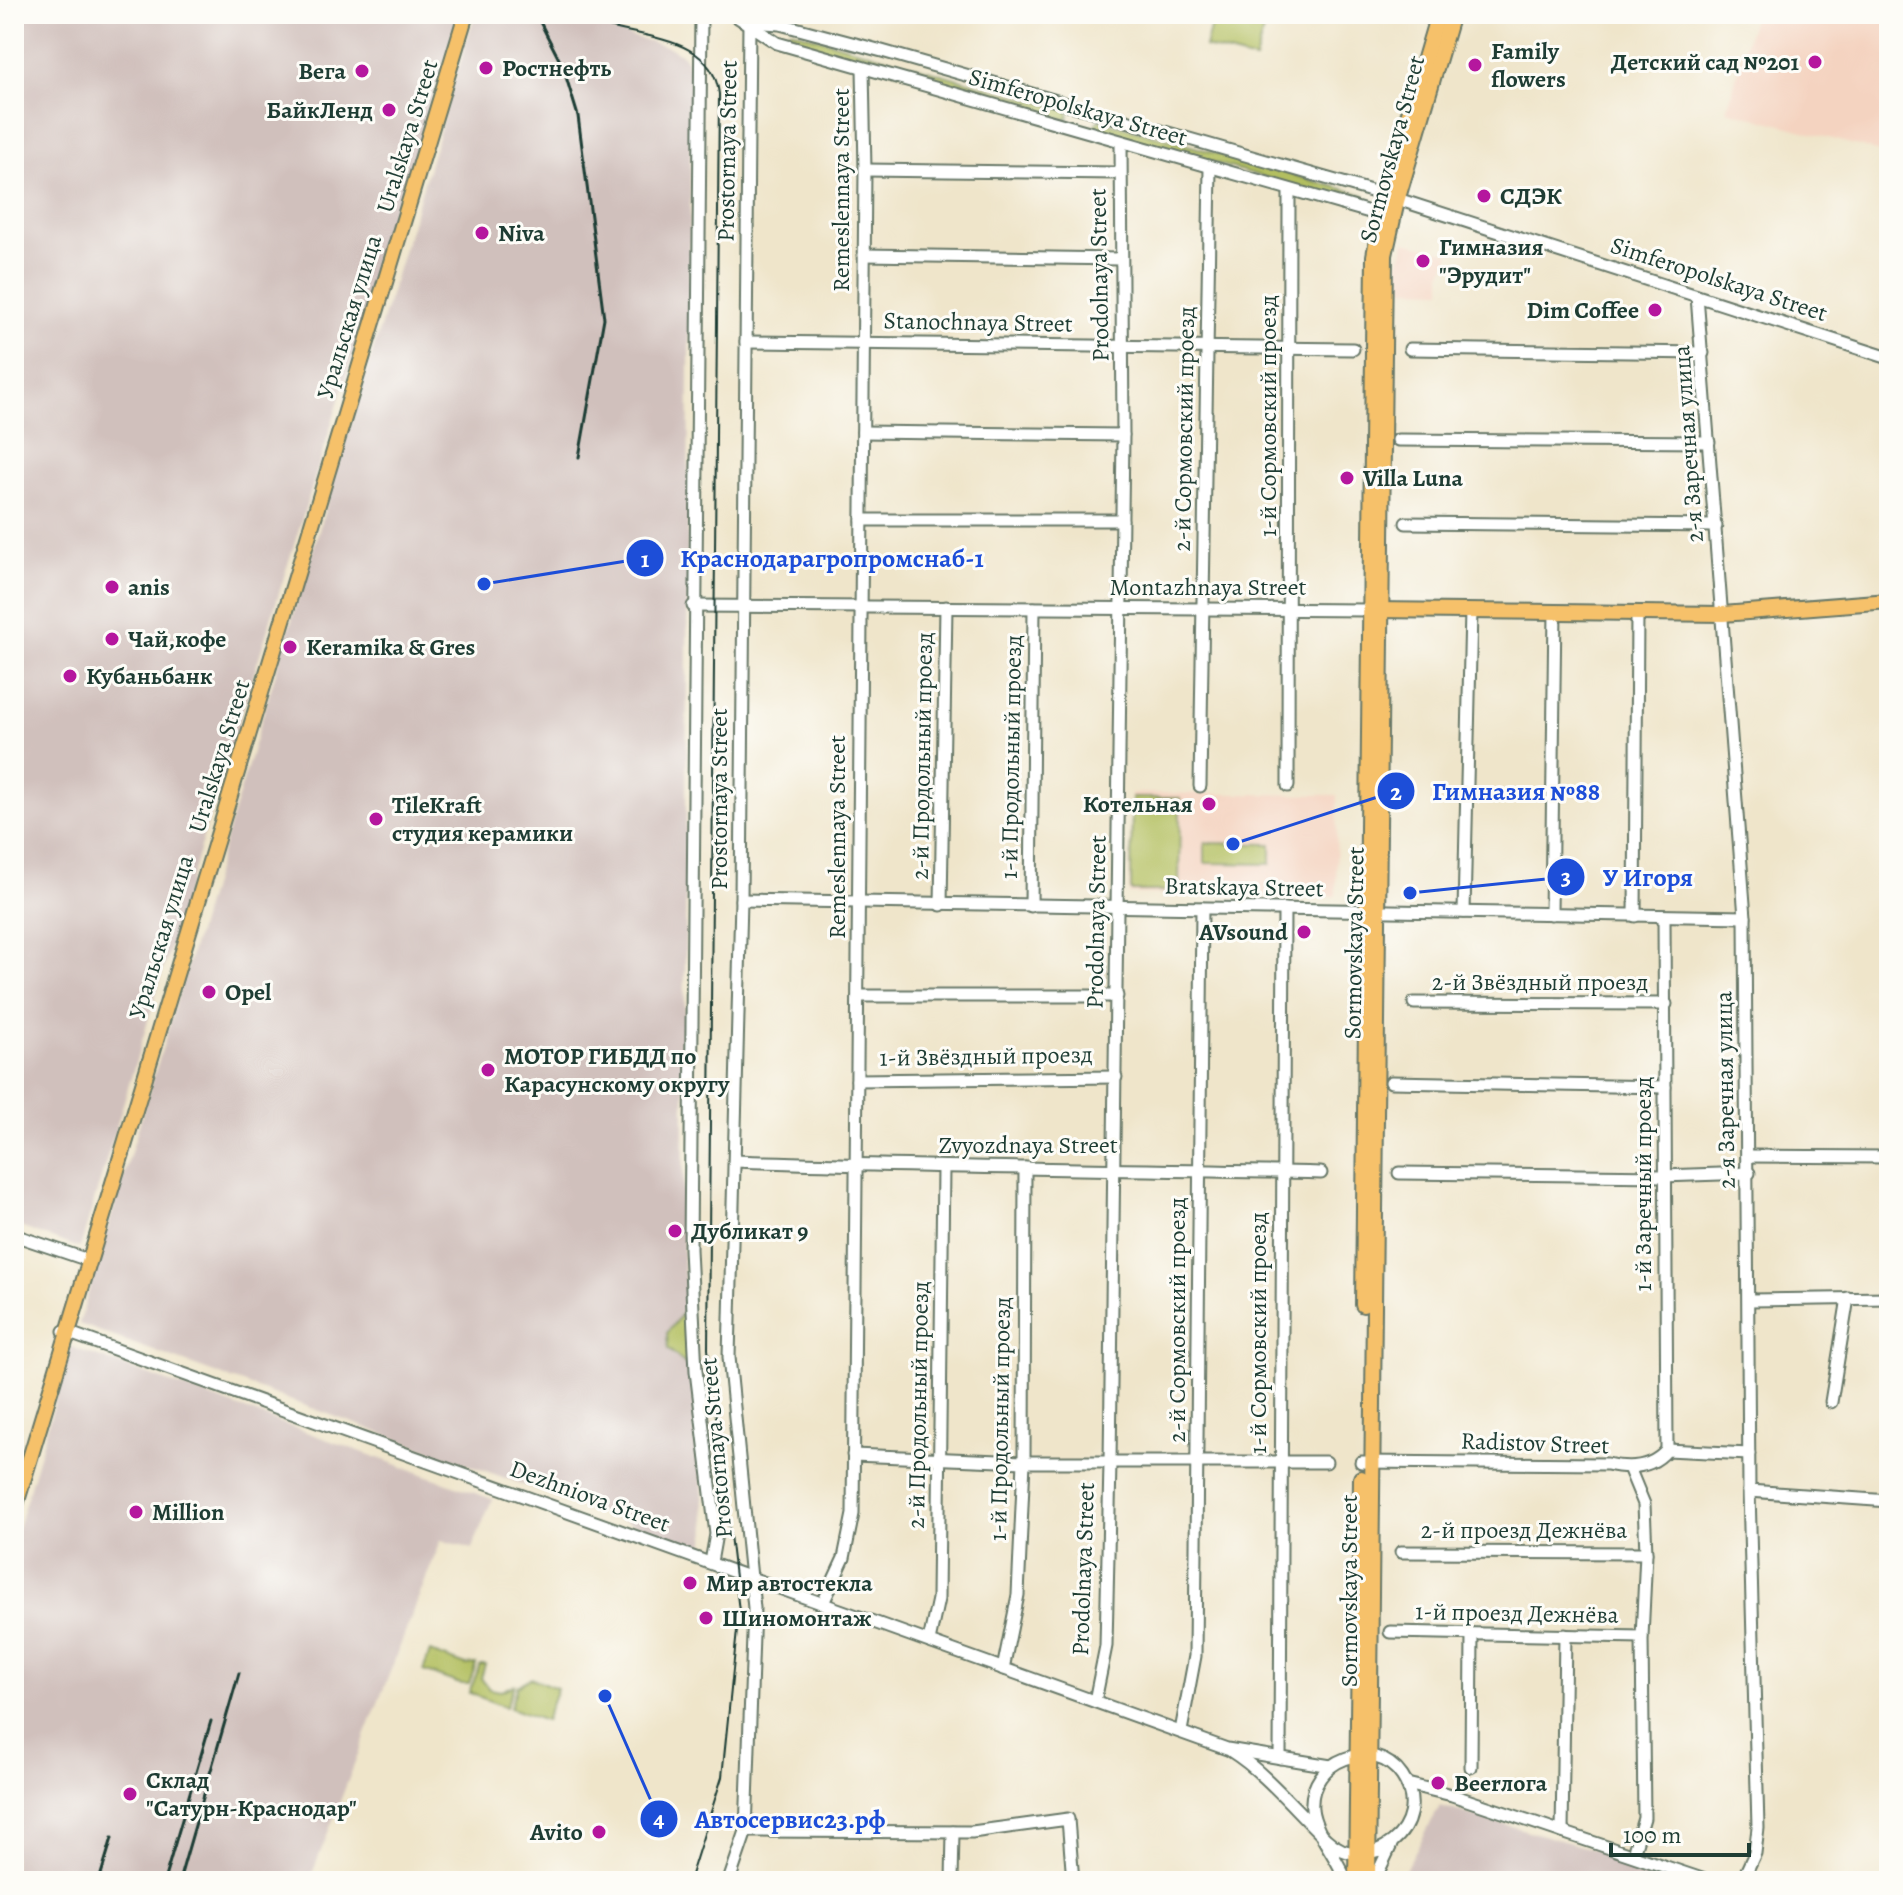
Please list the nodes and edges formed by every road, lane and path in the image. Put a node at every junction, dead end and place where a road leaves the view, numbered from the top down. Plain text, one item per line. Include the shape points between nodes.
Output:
1 (464, 14) edge
2 (701, 14) edge
3 (733, 14) edge
4 (1438, 14) edge
5 (1452, 14) edge
6 (749, 22) junction
7 (863, 68) junction
8 (1088, 110) junction
9 (1083, 131) junction
10 (1121, 142) junction
11 (1210, 168) junction
12 (865, 170) junction
13 (1120, 173) junction
14 (1289, 190) junction
15 (1391, 198) junction
16 (1380, 215) junction
17 (864, 255) junction
18 (1119, 259) junction
19 (1697, 296) junction
20 (746, 342) junction
21 (863, 342) junction
22 (1205, 345) junction
23 (1122, 346) junction
24 (1291, 346) junction
25 (1353, 349) dead end
26 (1410, 349) dead end
27 (1703, 353) junction
28 (1889, 358) edge
29 (863, 432) junction
30 (1123, 435) junction
31 (1398, 440) dead end
32 (1709, 442) junction
33 (862, 520) junction
34 (1122, 520) junction
35 (1406, 523) dead end
36 (1716, 526) junction
37 (1889, 601) edge
38 (693, 606) junction
39 (741, 606) junction
40 (861, 607) junction
41 (946, 607) junction
42 (1034, 608) junction
43 (1121, 608) junction
44 (1204, 608) junction
45 (1290, 609) junction
46 (1375, 610) junction
47 (1471, 611) junction
48 (1555, 611) junction
49 (1637, 613) junction
50 (1723, 614) junction
51 (1200, 786) dead end
52 (1288, 786) dead end
53 (741, 900) junction
54 (858, 903) junction
55 (941, 905) junction
56 (1031, 906) junction
57 (1118, 907) junction
58 (1202, 908) junction
59 (1284, 909) junction
60 (1371, 911) junction
61 (1464, 912) junction
62 (1551, 914) junction
63 (1635, 916) junction
64 (1664, 917) junction
65 (1745, 917) junction
66 (859, 996) junction
67 (1117, 996) junction
68 (1414, 1003) dead end
69 (1666, 1004) junction
70 (1116, 1077) junction
71 (857, 1080) junction
72 (1391, 1082) dead end
73 (1665, 1087) junction
74 (1747, 1156) junction
75 (1889, 1157) edge
76 (735, 1161) junction
77 (854, 1165) junction
78 (1114, 1167) junction
79 (943, 1168) junction
80 (1025, 1168) junction
81 (1199, 1169) junction
82 (1281, 1172) junction
83 (1321, 1173) dead end
84 (1399, 1173) dead end
85 (1749, 1173) junction
86 (1663, 1176) junction
87 (14, 1235) edge
88 (87, 1259) junction
89 (1848, 1298) junction
90 (1889, 1298) edge
91 (1749, 1300) junction
92 (65, 1331) junction
93 (1831, 1402) dead end
94 (1667, 1450) junction
95 (1749, 1454) junction
96 (853, 1455) junction
97 (940, 1457) junction
98 (1280, 1461) junction
99 (1024, 1462) junction
100 (1198, 1462) junction
101 (1326, 1462) dead end
102 (1366, 1462) junction
103 (1110, 1463) junction
104 (1630, 1470) junction
105 (1749, 1491) junction
106 (1889, 1501) edge
107 (14, 1508) edge
108 (1401, 1552) dead end
109 (1646, 1553) junction
110 (711, 1562) junction
111 (750, 1575) junction
112 (824, 1601) junction
113 (1390, 1632) dead end
114 (1472, 1634) junction
115 (1565, 1635) junction
116 (1642, 1637) junction
117 (929, 1641) junction
118 (1003, 1669) junction
119 (1095, 1701) junction
120 (1181, 1731) junction
121 (1227, 1749) junction
122 (1364, 1755) junction
123 (1280, 1758) junction
124 (1331, 1766) junction
125 (1471, 1767) dead end
126 (1407, 1784) junction
127 (746, 1831) junction
128 (953, 1832) junction
129 (1562, 1832) junction
130 (1326, 1839) junction
131 (1392, 1844) junction
132 (1363, 1854) junction
133 (1633, 1854) junction
134 (729, 1881) edge
135 (952, 1881) edge
136 (1073, 1881) edge
137 (1346, 1881) edge
138 (1356, 1881) edge
139 (1371, 1881) edge
140 (1708, 1881) edge
141 (1742, 1881) edge

1 - 88 main road, Uralskaya Street
2 - 38 street, Prostornaya Street
3 - 6 street, Simferopolskaya Street
4 - 15 main road, Sormovskaya Street
5 - 15 main road, Sormovskaya Street
6 - 7 street, Simferopolskaya Street via 777,43
6 - 8 street, Simferopolskaya Street via 780,24
6 - 20 street, Prostornaya Street
7 - 9 street, Simferopolskaya Street
7 - 12 street, Remeslennaya Street
8 - 9 street
8 - 15 street, Simferopolskaya Street
9 - 10 street, Simferopolskaya Street
10 - 11 street, Simferopolskaya Street
10 - 13 street, Prodolnaya Street
11 - 14 street, Simferopolskaya Street
11 - 22 street, 2-й Сормовский проезд
12 - 13 street
12 - 17 street, Remeslennaya Street
13 - 18 street, Prodolnaya Street
14 - 16 street, Simferopolskaya Street
14 - 24 street, 1-й Сормовский проезд
15 - 16 main road, Sormovskaya Street
15 - 19 street, Simferopolskaya Street
15 - 46 main road, Sormovskaya Street
16 - 46 main road, Sormovskaya Street via 1374,256
17 - 18 street
17 - 21 street, Remeslennaya Street
18 - 23 street, Prodolnaya Street
19 - 27 street, 2-я Заречная улица
19 - 28 street, Simferopolskaya Street
20 - 21 street, Stanochnaya Street
20 - 39 street, Prostornaya Street
21 - 23 street, Stanochnaya Street
21 - 29 street, Remeslennaya Street
22 - 23 street, Stanochnaya Street
22 - 24 street, Stanochnaya Street
22 - 44 street, 2-й Сормовский проезд
23 - 30 street, Prodolnaya Street
24 - 25 street, Stanochnaya Street
24 - 45 street, 1-й Сормовский проезд
26 - 27 street
27 - 32 street, 2-я Заречная улица
29 - 30 street
29 - 33 street, Remeslennaya Street
30 - 34 street, Prodolnaya Street
31 - 32 street
32 - 36 street, 2-я Заречная улица
33 - 34 street
33 - 40 street, Remeslennaya Street
34 - 43 street, Prodolnaya Street
35 - 36 street
36 - 50 street, 2-я Заречная улица
37 - 50 main road, Montazhnaya Street
38 - 39 street, Montazhnaya Street
38 - 110 street, Prostornaya Street via 690,1249 696,1371 716,1534
39 - 40 street, Montazhnaya Street
39 - 53 street, Prostornaya Street
40 - 41 street, Montazhnaya Street
40 - 54 street, Remeslennaya Street
41 - 42 street, Montazhnaya Street
41 - 55 street, 2-й Продольный проезд
42 - 43 street, Montazhnaya Street
42 - 56 street, 1-й Продольный проезд
43 - 44 street, Montazhnaya Street
43 - 57 street, Prodolnaya Street
44 - 45 street, Montazhnaya Street
44 - 51 street, 2-й Сормовский проезд
45 - 46 street, Montazhnaya Street
45 - 52 street, 1-й Сормовский проезд
46 - 47 main road, Montazhnaya Street
46 - 60 main road, Sormovskaya Street
47 - 48 main road, Montazhnaya Street
47 - 61 street
48 - 49 main road, Montazhnaya Street
48 - 62 street
49 - 50 main road, Montazhnaya Street
49 - 63 street
50 - 65 street, 2-я Заречная улица
53 - 54 street, Bratskaya Street
53 - 76 street, Prostornaya Street
54 - 55 street, Bratskaya Street
54 - 66 street, Remeslennaya Street
55 - 56 street, Bratskaya Street
56 - 57 street, Bratskaya Street
57 - 58 street, Bratskaya Street
57 - 67 street, Prodolnaya Street
58 - 59 street, Bratskaya Street
58 - 81 street, 2-й Сормовский проезд
59 - 60 street, Bratskaya Street
59 - 82 street, 1-й Сормовский проезд
60 - 61 street, Bratskaya Street
60 - 102 main road, Sormovskaya Street
61 - 62 street, Bratskaya Street
62 - 63 street, Bratskaya Street
63 - 64 street, Bratskaya Street
64 - 65 street, Bratskaya Street
64 - 69 street, 1-й Заречный проезд
65 - 74 street, 2-я Заречная улица
66 - 67 street
66 - 71 street, Remeslennaya Street
67 - 70 street, Prodolnaya Street
68 - 69 street, 2-й Звёздный проезд
69 - 73 street, 1-й Заречный проезд
70 - 71 street, 1-й Звёздный проезд
70 - 78 street, Prodolnaya Street
71 - 77 street, Remeslennaya Street
72 - 73 street
73 - 86 street, 1-й Заречный проезд
74 - 75 street
74 - 85 street, 2-я Заречная улица
76 - 77 street, Zvyozdnaya Street
76 - 111 street, Prostornaya Street via 729,1357
77 - 79 street, Zvyozdnaya Street
77 - 96 street, Remeslennaya Street
78 - 80 street, Zvyozdnaya Street
78 - 81 street, Zvyozdnaya Street
78 - 103 street, Prodolnaya Street
79 - 80 street, Zvyozdnaya Street
79 - 97 street, 2-й Продольный проезд
80 - 99 street, 1-й Продольный проезд
81 - 82 street, Zvyozdnaya Street
81 - 100 street, 2-й Сормовский проезд
82 - 83 street, Zvyozdnaya Street
82 - 98 street, 1-й Сормовский проезд
84 - 86 street
85 - 86 street
85 - 91 street, 2-я Заречная улица
86 - 94 street, 1-й Заречный проезд
87 - 88 street
88 - 92 main road, Uralskaya Street
89 - 90 street
89 - 91 street
89 - 93 street
91 - 95 street, 2-я Заречная улица
92 - 107 main road, Uralskaya Street
92 - 110 street, Dezhniova Street
94 - 95 street
94 - 104 street, Radistov Street
95 - 105 street, 2-я Заречная улица
96 - 97 street
96 - 112 street, Remeslennaya Street via 850,1538
97 - 99 street
97 - 117 street, 2-й Продольный проезд via 938,1599
98 - 100 street
98 - 101 street
98 - 123 street, 1-й Сормовский проезд
99 - 103 street
99 - 118 street, 1-й Продольный проезд via 1018,1595
100 - 103 street
100 - 120 street, 2-й Сормовский проезд via 1195,1656
102 - 104 street, Radistov Street via 1607,1464
102 - 122 main road, Sormovskaya Street
103 - 119 street, Prodolnaya Street via 1106,1646
104 - 109 street via 1644,1504
105 - 106 street
105 - 141 street, 2-я Заречная улица via 1758,1828 1755,1853
108 - 109 street, 2-й проезд Дежнёва
109 - 116 street
110 - 111 street, Dezhniova Street
111 - 112 street, Dezhniova Street
111 - 127 street, Prostornaya Street via 754,1648
112 - 117 street, Dezhniova Street
113 - 114 street, 1-й проезд Дежнёва
114 - 115 street, 1-й проезд Дежнёва
114 - 125 street
115 - 116 street, 1-й проезд Дежнёва
115 - 129 street
116 - 133 street via 1644,1818
117 - 118 street, Dezhniova Street
118 - 119 street, Dezhniova Street
119 - 120 street, Dezhniova Street
120 - 121 street, Dezhniova Street
121 - 123 street, Dezhniova Street
121 - 130 street
122 - 124 street
122 - 126 street via 1394,1767
122 - 132 main road, Sormovskaya Street
123 - 124 street, Dezhniova Street
124 - 130 street via 1313,1799 1314,1818
126 - 129 street
126 - 131 street via 1409,1819
127 - 128 street
127 - 134 street, Prostornaya Street
128 - 135 street
128 - 136 street via 1068,1819
129 - 133 street
130 - 132 street via 1340,1849
130 - 137 street
131 - 132 street
131 - 139 street
132 - 138 main road, Sormovskaya Street
132 - 139 main road, Sormovskaya Street
133 - 140 street

